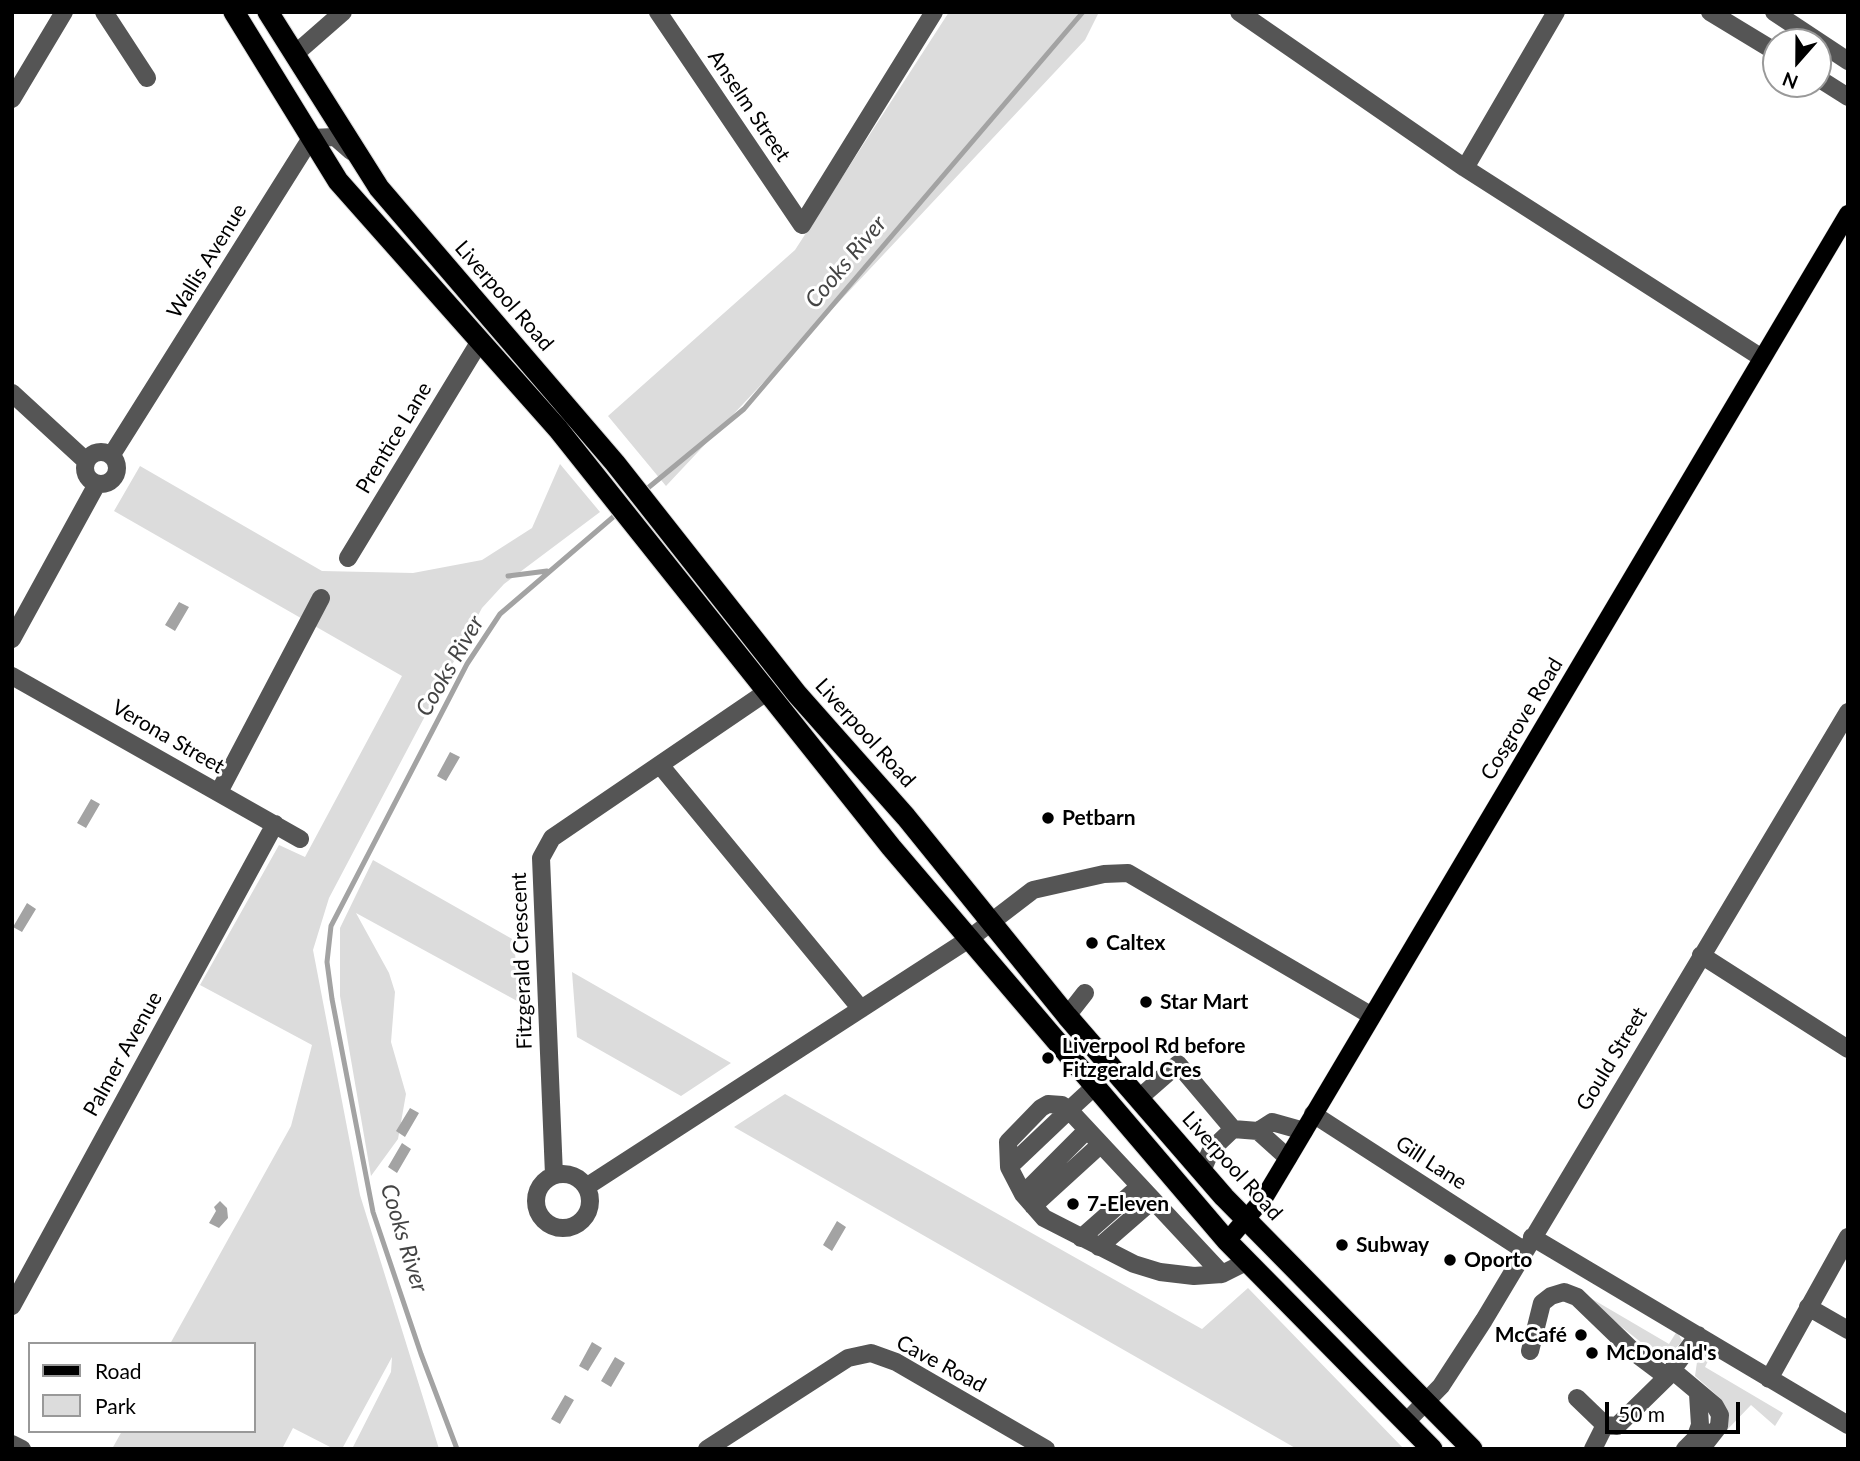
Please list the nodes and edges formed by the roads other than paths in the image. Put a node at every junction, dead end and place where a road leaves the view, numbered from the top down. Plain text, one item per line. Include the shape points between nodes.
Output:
1 (64, 12) edge
2 (104, 12) edge
3 (234, 12) edge
4 (268, 12) edge
5 (343, 12) edge
6 (658, 12) edge
7 (934, 12) edge
8 (1239, 12) edge
9 (1556, 12) edge
10 (1710, 12) edge
11 (1774, 12) edge
12 (1762, 44) edge
13 (295, 54) junction
14 (1848, 61) edge
15 (147, 78) dead end
16 (1832, 87) edge
17 (1848, 97) edge
18 (12, 99) edge
19 (330, 112) junction
20 (311, 138) junction
21 (359, 159) junction
22 (1465, 168) junction
23 (1848, 214) edge
24 (480, 341) junction
25 (1762, 358) junction
26 (12, 393) edge
27 (111, 456) junction
28 (86, 461) junction
29 (97, 484) junction
30 (348, 558) dead end
31 (321, 598) dead end
32 (12, 639) edge
33 (12, 676) edge
34 (765, 693) junction
35 (1848, 712) edge
36 (660, 765) junction
37 (219, 792) junction
38 (275, 824) junction
39 (300, 839) dead end
40 (992, 921) junction
41 (969, 939) junction
42 (1701, 955) junction
43 (1085, 993) dead end
44 (861, 1009) junction
45 (1067, 1016) junction
46 (1372, 1016) junction
47 (1848, 1049) edge
48 (1094, 1087) junction
49 (1138, 1099) junction
50 (1069, 1110) junction
51 (1313, 1114) junction
52 (1233, 1129) junction
53 (1087, 1130) junction
54 (1258, 1131) junction
55 (1304, 1131) junction
56 (1101, 1144) junction
57 (1288, 1158) junction
58 (1202, 1171) junction
59 (554, 1175) junction
60 (1140, 1186) junction
61 (586, 1187) junction
62 (1028, 1200) junction
63 (1153, 1200) junction
64 (1246, 1220) junction
65 (1848, 1237) edge
66 (1082, 1238) junction
67 (1227, 1241) junction
68 (1529, 1244) junction
69 (1099, 1247) junction
70 (1246, 1262) junction
71 (1222, 1274) junction
72 (12, 1306) edge
73 (1808, 1307) junction
74 (1848, 1330) edge
75 (1698, 1335) junction
76 (1530, 1351) dead end
77 (1669, 1373) junction
78 (1769, 1379) junction
79 (1698, 1394) junction
80 (1577, 1398) dead end
81 (1426, 1402) junction
82 (1406, 1422) junction
83 (1605, 1425) junction
84 (1848, 1425) edge
85 (12, 1444) edge
86 (713, 1447) edge
87 (22, 1449) edge
88 (1046, 1449) edge
89 (1432, 1449) edge
90 (1472, 1449) edge
91 (1593, 1449) edge
92 (1685, 1449) edge
93 (1701, 1449) edge

1 - 18 street
2 - 15 street
3 - 20 highway
4 - 13 highway, Liverpool Road
5 - 13 street
6 - 7 street, Anselm Street via 802,225
8 - 22 street
9 - 22 street
10 - 12 street
11 - 14 street
13 - 19 highway, Liverpool Road
16 - 17 street
19 - 20 highway
19 - 21 highway, Liverpool Road
20 - 21 street via 335,137
20 - 24 highway via 338,181
20 - 27 street, Wallis Avenue
21 - 40 highway, Liverpool Road via 436,256 615,463 797,694
22 - 25 street
23 - 25 main road, Cosgrove Road
24 - 30 street, Prentice Lane
24 - 34 highway via 595,476
25 - 46 main road, Cosgrove Road
26 - 28 street
27 - 28 street via 99,452
27 - 29 street via 118,468 114,478
28 - 29 street via 86,476
29 - 32 street
31 - 37 street
33 - 37 street, Verona Street
34 - 36 street, Fitzgerald Crescent
34 - 41 highway
35 - 42 street, Gould Street
36 - 44 street
36 - 59 street, Fitzgerald Crescent via 552,838 541,858
37 - 38 street, Verona Street
38 - 39 street, Verona Street
38 - 72 street, Palmer Avenue
40 - 41 street
40 - 45 highway, Liverpool Road
40 - 46 street via 1033,890 1128,873
41 - 44 street
41 - 48 highway
42 - 47 street
42 - 68 street, Gould Street
43 - 45 street
44 - 61 street
45 - 49 highway, Liverpool Road
46 - 51 main road, Cosgrove Road
48 - 50 street
48 - 67 highway
49 - 52 street via 1178,1064
49 - 58 highway, Liverpool Road
50 - 53 street
50 - 62 street via 1009,1167
51 - 55 main road, Cosgrove Road
51 - 68 street, Gill Lane
52 - 54 street
52 - 58 street via 1211,1150
53 - 56 street
53 - 62 street
54 - 55 street via 1272,1122
54 - 57 street
55 - 57 main road, Cosgrove Road
56 - 60 street
56 - 62 street
57 - 64 main road, Cosgrove Road
58 - 64 highway, Liverpool Road
59 - 61 street via 572,1176
59 - 61 street via 539,1188 537,1208 541,1217 558,1228 578,1224 585,1216 589,1207
60 - 63 street
60 - 66 street
62 - 66 street via 1044,1218
63 - 69 street
63 - 71 street
64 - 67 main road, Cosgrove Road
64 - 81 highway, Liverpool Road
65 - 73 street
66 - 69 street
67 - 70 highway
68 - 75 street, Gill Lane
68 - 81 street, Gould Street via 1449,1375
69 - 71 street via 1160,1272
70 - 71 street
70 - 82 highway
73 - 74 street
73 - 78 street
75 - 77 street
75 - 78 street, Gill Lane
76 - 77 street via 1542,1303 1563,1292 1577,1297 1635,1353
77 - 79 street
77 - 83 street via 1617,1426
78 - 84 street, Gill Lane
79 - 92 street via 1700,1425
79 - 93 street via 1720,1415 1718,1426
80 - 83 street
81 - 82 street, Gould Street
81 - 90 highway, Liverpool Road
82 - 89 highway
83 - 91 street
85 - 87 street
86 - 88 street, Cave Road via 848,1358 871,1353 896,1362

